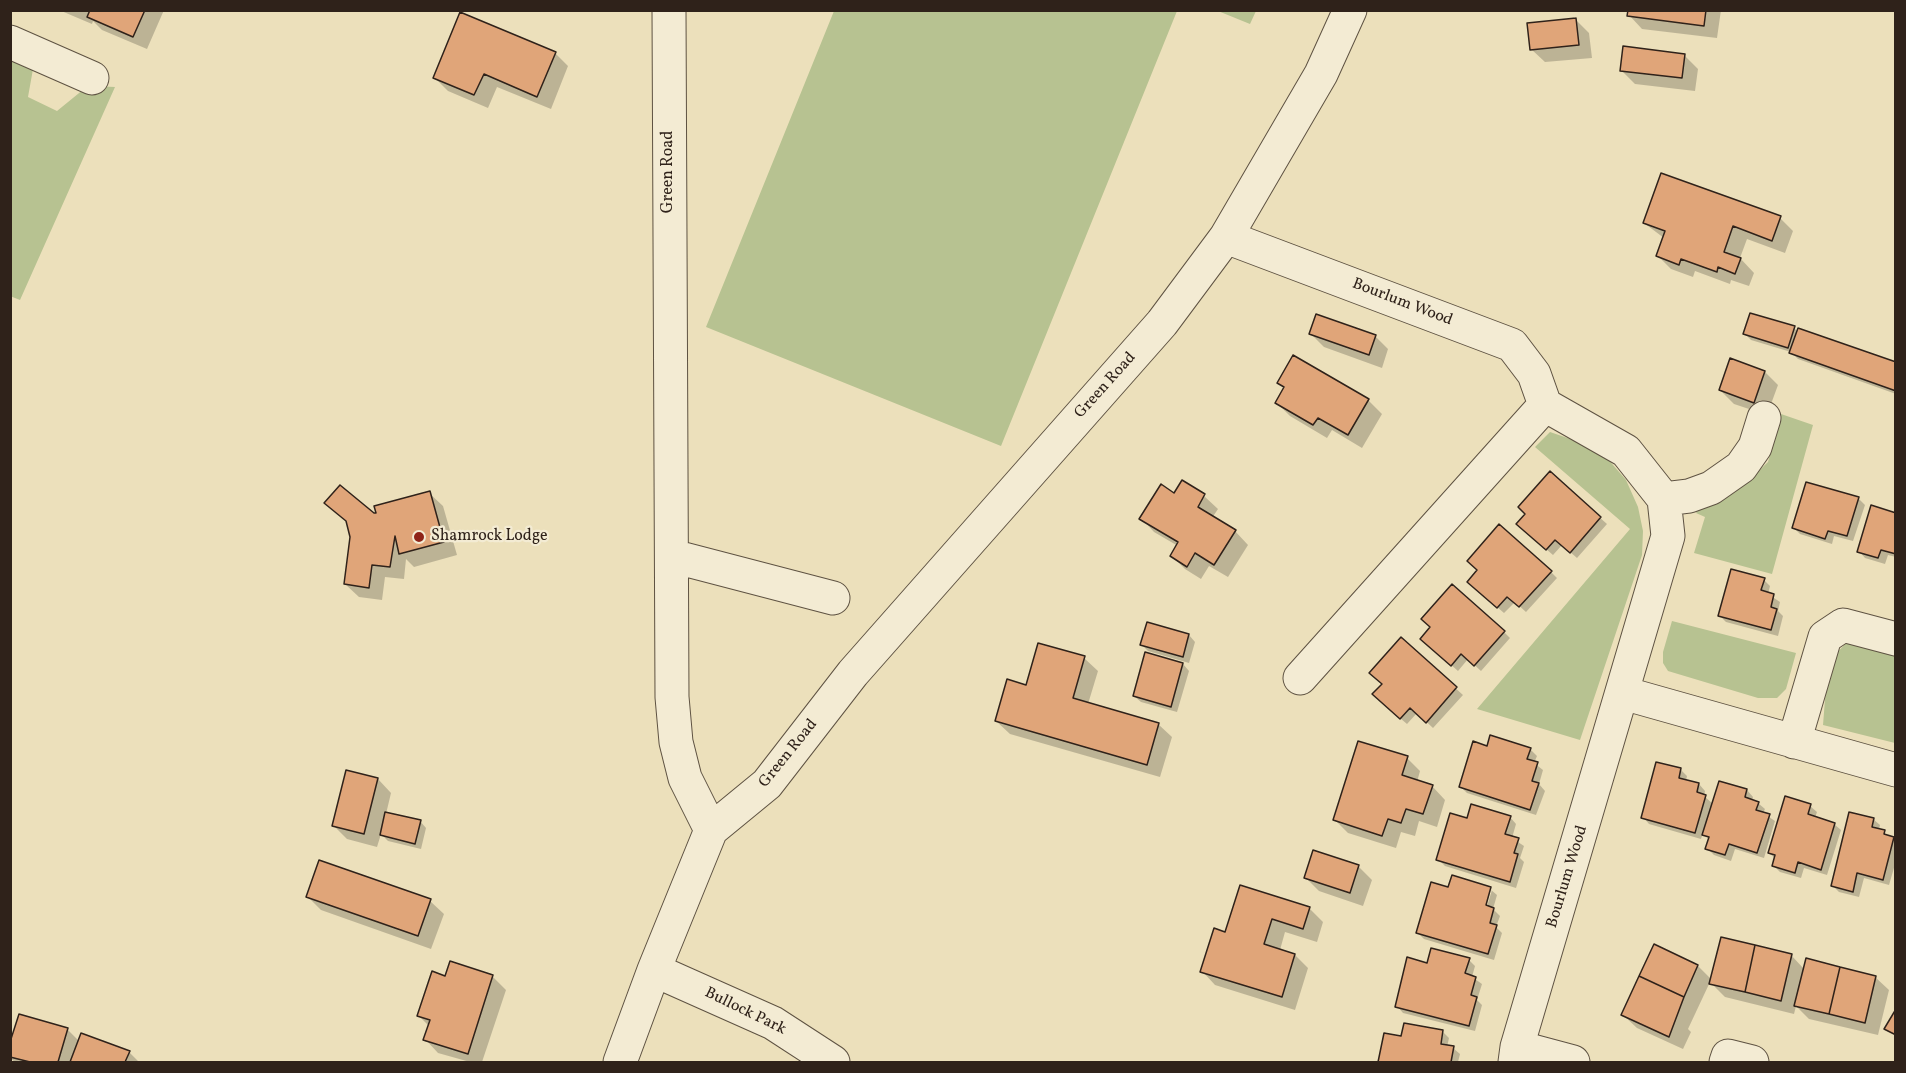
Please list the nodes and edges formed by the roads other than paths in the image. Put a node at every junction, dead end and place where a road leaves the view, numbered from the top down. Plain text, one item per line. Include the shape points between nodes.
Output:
1 (669, 10) edge
2 (1350, 10) edge
3 (10, 42) edge
4 (92, 78) dead end
5 (1226, 237) junction
6 (1545, 405) junction
7 (1764, 418) dead end
8 (1664, 499) junction
9 (672, 556) junction
10 (833, 598) dead end
11 (1896, 639) edge
12 (1300, 678) dead end
13 (1623, 693) junction
14 (1794, 742) junction
15 (1896, 770) edge
16 (711, 830) junction
17 (654, 970) junction
18 (1516, 1055) edge
19 (620, 1062) edge
20 (833, 1062) edge
21 (1573, 1062) edge
22 (1726, 1062) edge
23 (1752, 1062) edge

1 - 9 street, Green Road
2 - 5 street, Green Road via 1321,74
3 - 4 street
5 - 6 street, Bourlum Wood via 1512,345 1534,374
5 - 16 street, Green Road via 1162,322 853,673 767,784
6 - 8 street via 1626,451
6 - 12 street
7 - 8 street via 1755,447 1741,467 1711,488
8 - 13 street, Bourlum Wood via 1668,536
9 - 10 street
9 - 16 street, Green Road via 672,697 676,742 685,778
11 - 14 street via 1843,625 1825,637
13 - 14 street
13 - 18 street, Bourlum Wood
14 - 15 street
16 - 17 street
17 - 19 street
17 - 20 street, Bullock Park via 773,1023
18 - 21 street
22 - 23 street via 1728,1056

